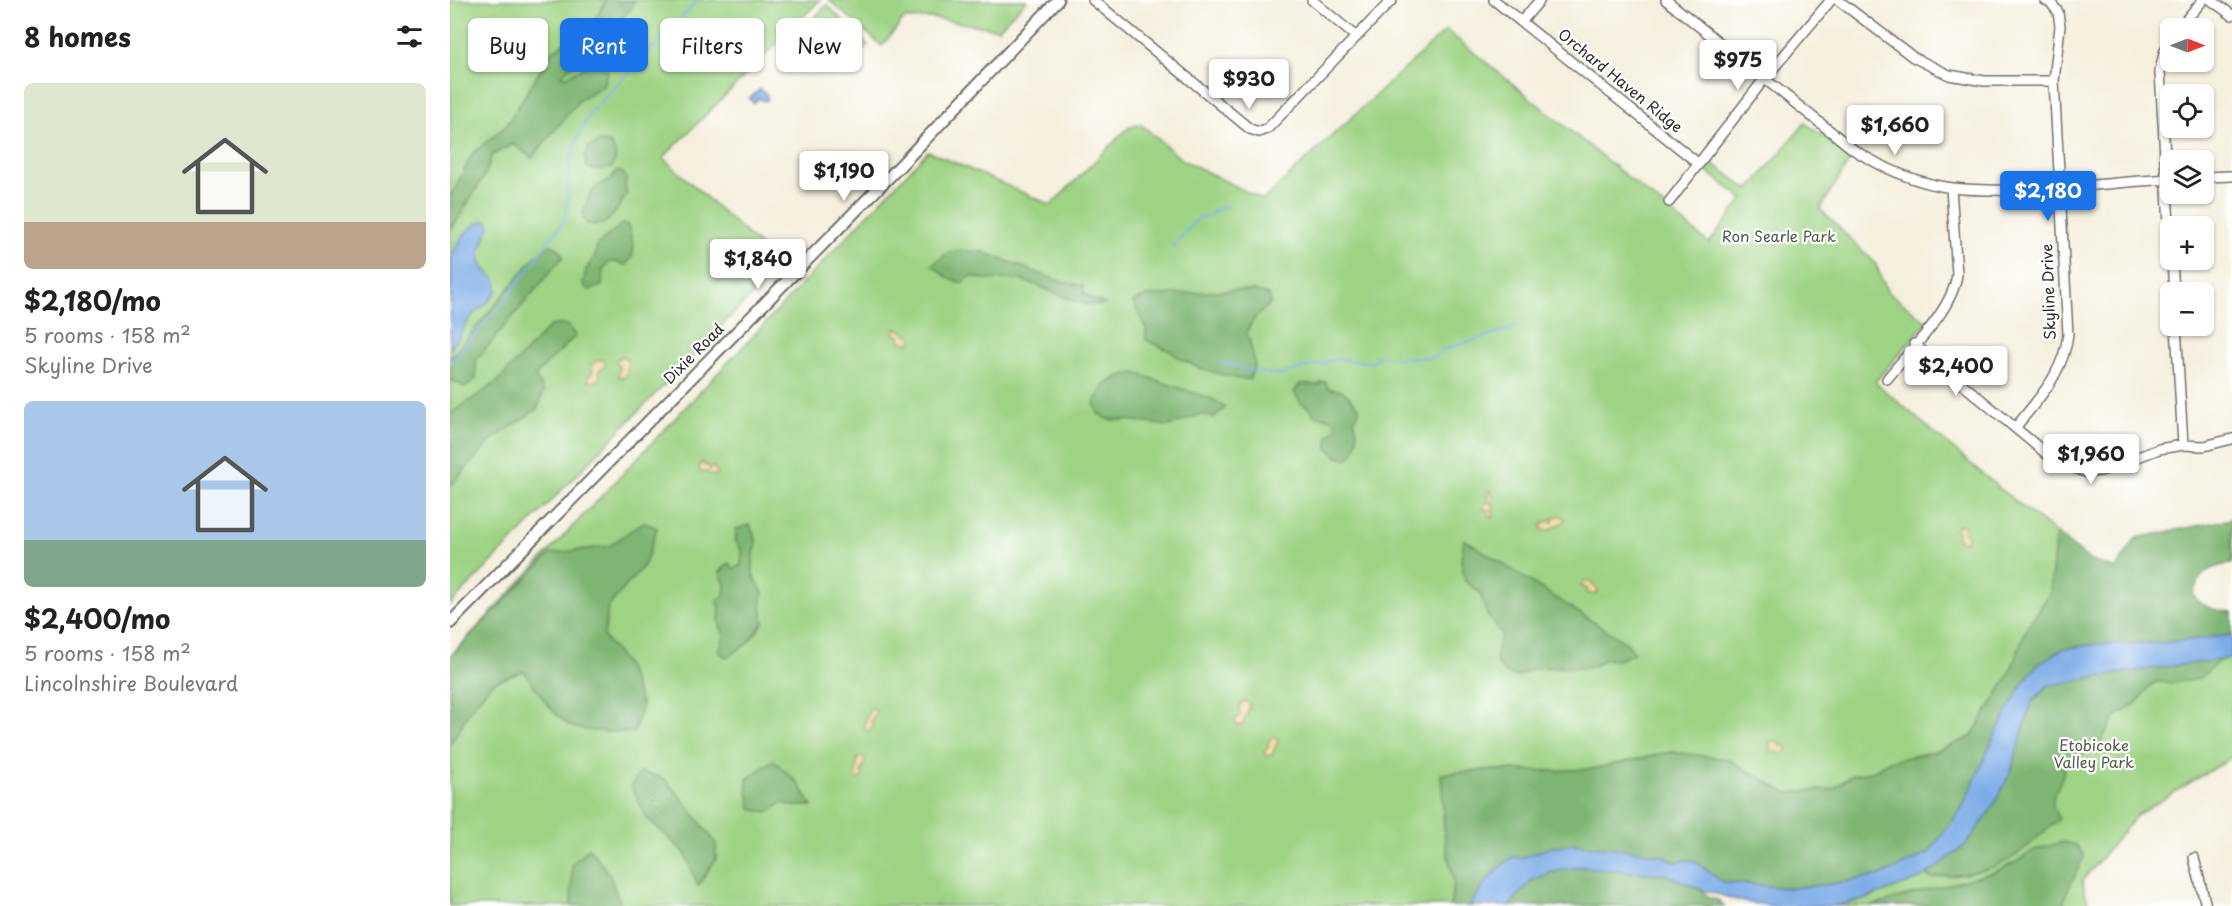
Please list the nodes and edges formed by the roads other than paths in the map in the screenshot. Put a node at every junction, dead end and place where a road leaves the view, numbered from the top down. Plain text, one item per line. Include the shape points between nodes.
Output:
1 (1058, 0) edge
2 (1093, 0) edge
3 (1312, 0) edge
4 (1392, 0) edge
5 (1494, 0) edge
6 (1539, 0) edge
7 (1666, 0) edge
8 (1831, 0) edge
9 (1838, 0) edge
10 (2045, 0) edge
11 (2203, 0) edge
12 (2211, 0) edge
13 (2232, 15) edge
14 (2188, 18) edge
15 (1521, 22) junction
16 (1355, 36) junction
17 (2160, 72) edge
18 (1765, 78) junction
19 (2054, 81) junction
20 (2167, 150) edge
21 (1699, 164) junction
22 (2232, 176) edge
23 (2214, 177) edge
24 (2160, 180) edge
25 (2059, 186) junction
26 (1951, 188) junction
27 (1669, 202) dead end
28 (2177, 336) edge
29 (1914, 344) junction
30 (1887, 379) dead end
31 (2015, 428) junction
32 (2232, 439) edge
33 (2183, 446) junction
34 (450, 623) edge
35 (2194, 858) dead end
36 (2206, 906) edge

1 - 34 main road, Dixie Road
2 - 16 street via 1257,132 1268,129
3 - 16 street
4 - 16 street
5 - 15 street, Orchard Haven Ridge
6 - 15 street
7 - 18 street
8 - 18 street
9 - 19 street via 1913,57 1949,75 1984,81
10 - 19 street, Skyline Drive via 2058,12 2060,26
11 - 14 street
12 - 13 street
15 - 21 street, Orchard Haven Ridge
17 - 20 street
18 - 21 street
18 - 26 street via 1877,164
19 - 25 street, Skyline Drive
21 - 27 street
22 - 23 street
24 - 25 street
25 - 26 street
25 - 31 street, Skyline Drive via 2067,345 2056,375
26 - 29 street via 1955,287 1944,310
28 - 33 street
29 - 30 street
29 - 31 street
31 - 33 street via 2055,461 2086,472 2101,471 2158,449
32 - 33 street
35 - 36 street

